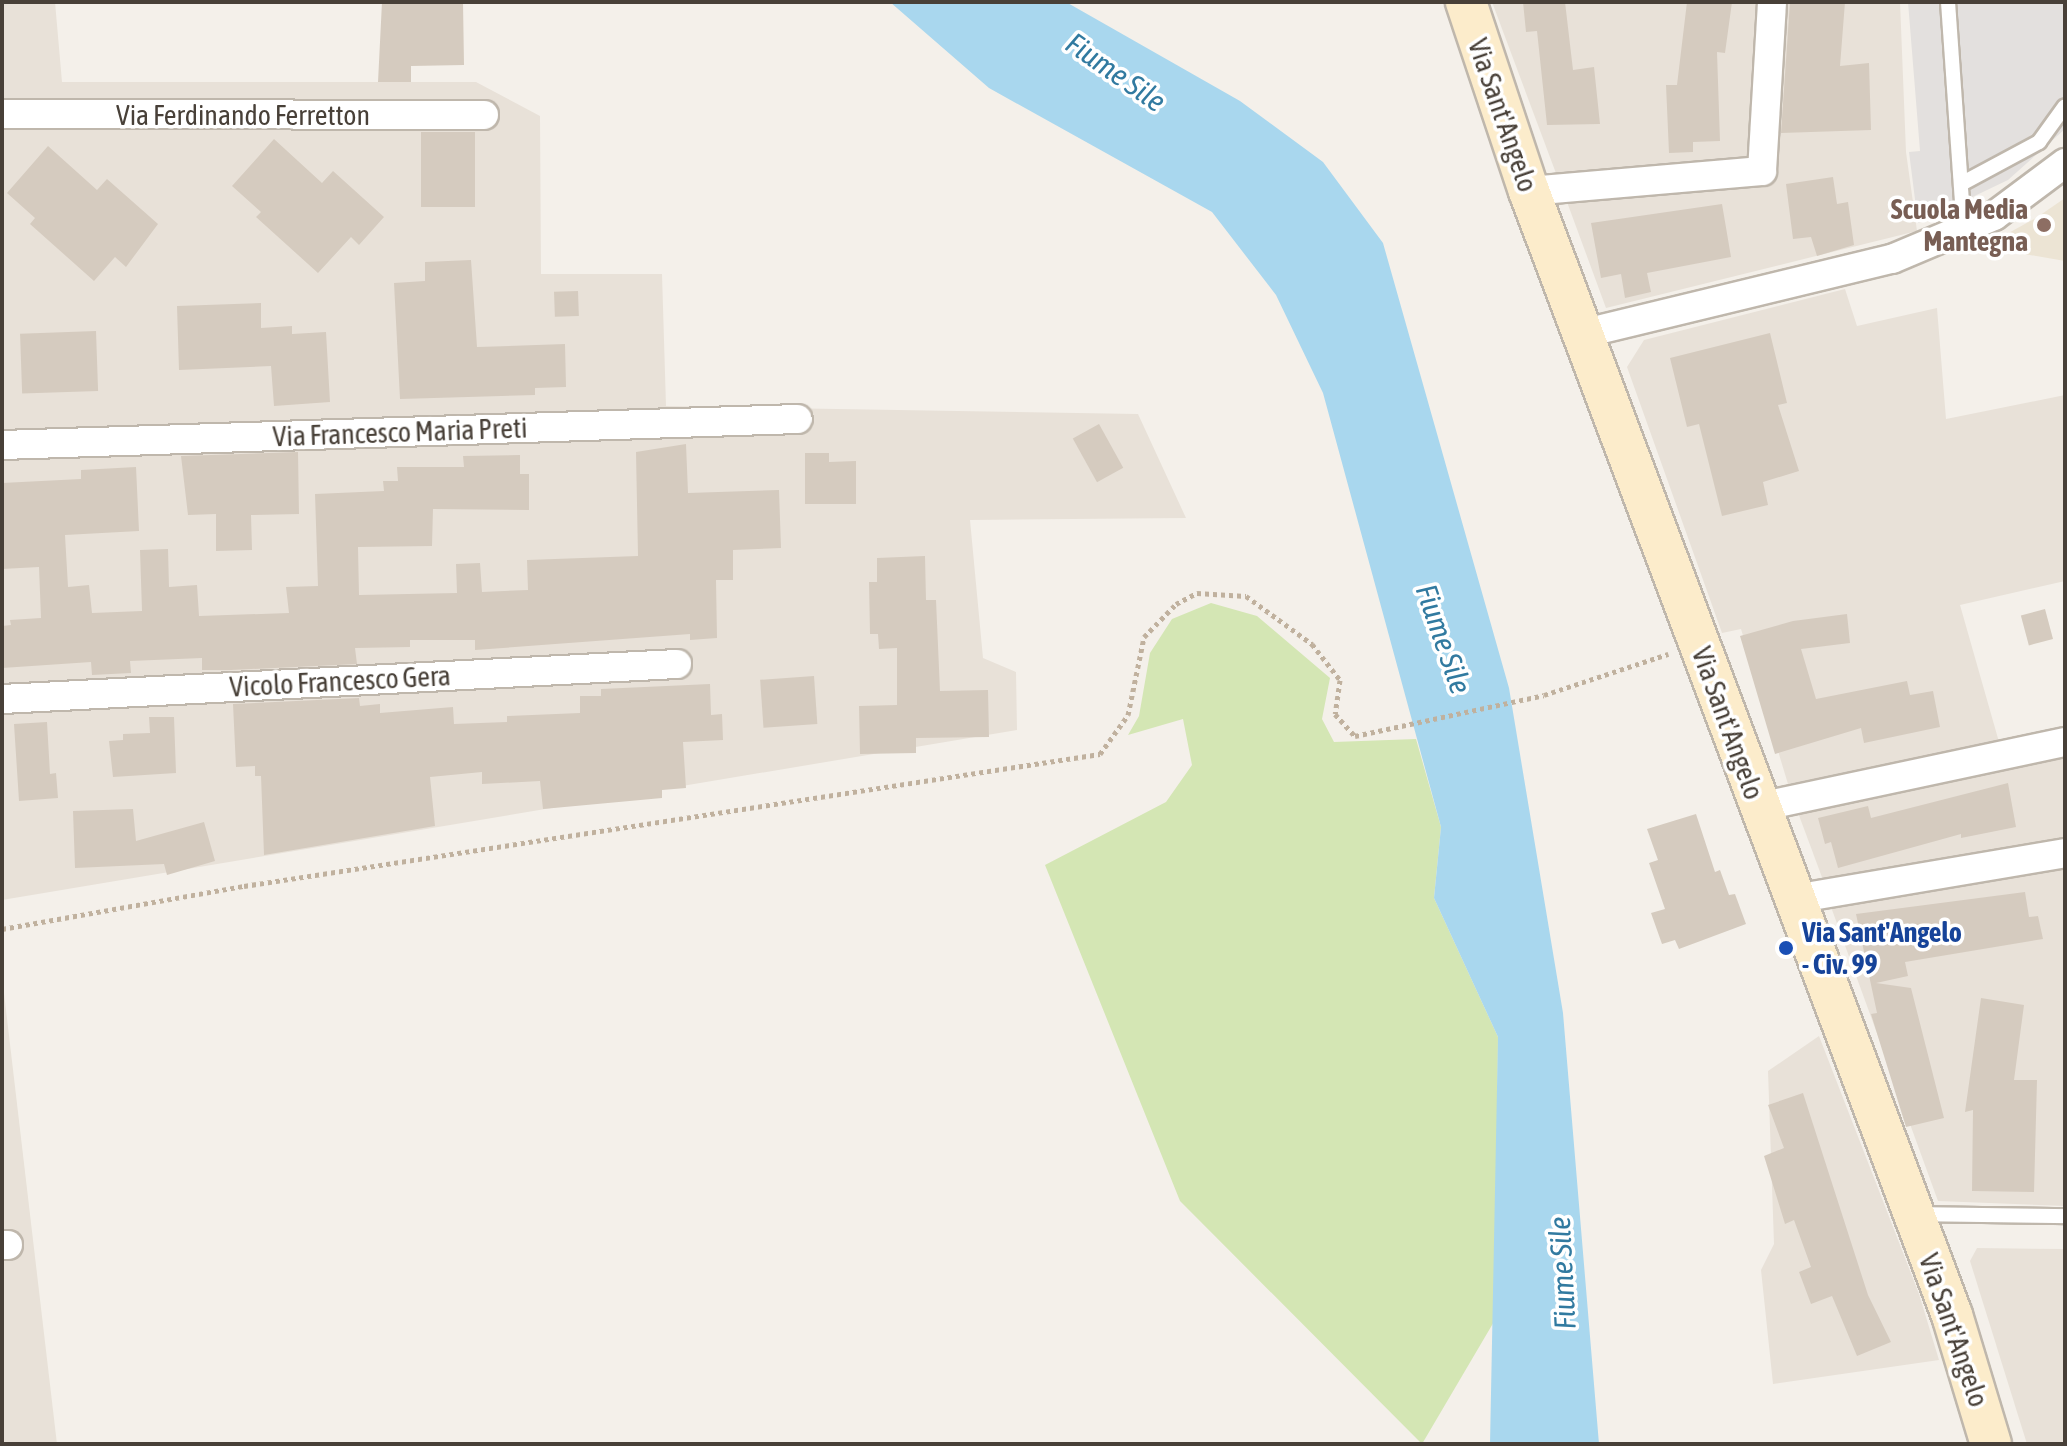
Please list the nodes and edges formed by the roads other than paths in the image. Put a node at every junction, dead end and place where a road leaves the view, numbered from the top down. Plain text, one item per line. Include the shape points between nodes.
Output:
1 (1466, 2) edge
2 (1772, 2) edge
3 (1948, 2) edge
4 (2065, 106) edge
5 (2, 114) edge
6 (484, 115) dead end
7 (2065, 163) edge
8 (1961, 184) junction
9 (1529, 191) junction
10 (1964, 230) junction
11 (1585, 333) junction
12 (798, 419) dead end
13 (2, 445) edge
14 (677, 664) dead end
15 (2, 699) edge
16 (2065, 742) edge
17 (1759, 807) junction
18 (2065, 853) edge
19 (1794, 899) junction
20 (1912, 1214) junction
21 (2065, 1216) edge
22 (1991, 1444) edge

1 - 9 street, Via Sant'Angelo
2 - 9 street via 1762,171
3 - 8 lane
4 - 8 lane via 2039,142
5 - 6 street, Via Ferdinando Ferretton
7 - 10 street via 1994,216
8 - 10 lane
9 - 11 street, Via Sant'Angelo
10 - 11 street via 1892,259
11 - 17 street, Via Sant'Angelo
12 - 13 street, Via Francesco Maria Preti
14 - 15 street, Vicolo Francesco Gera
16 - 17 street
17 - 19 street, Via Sant'Angelo
18 - 19 street
19 - 20 street, Via Sant'Angelo
20 - 21 lane
20 - 22 street, Via Sant'Angelo via 1952,1315

